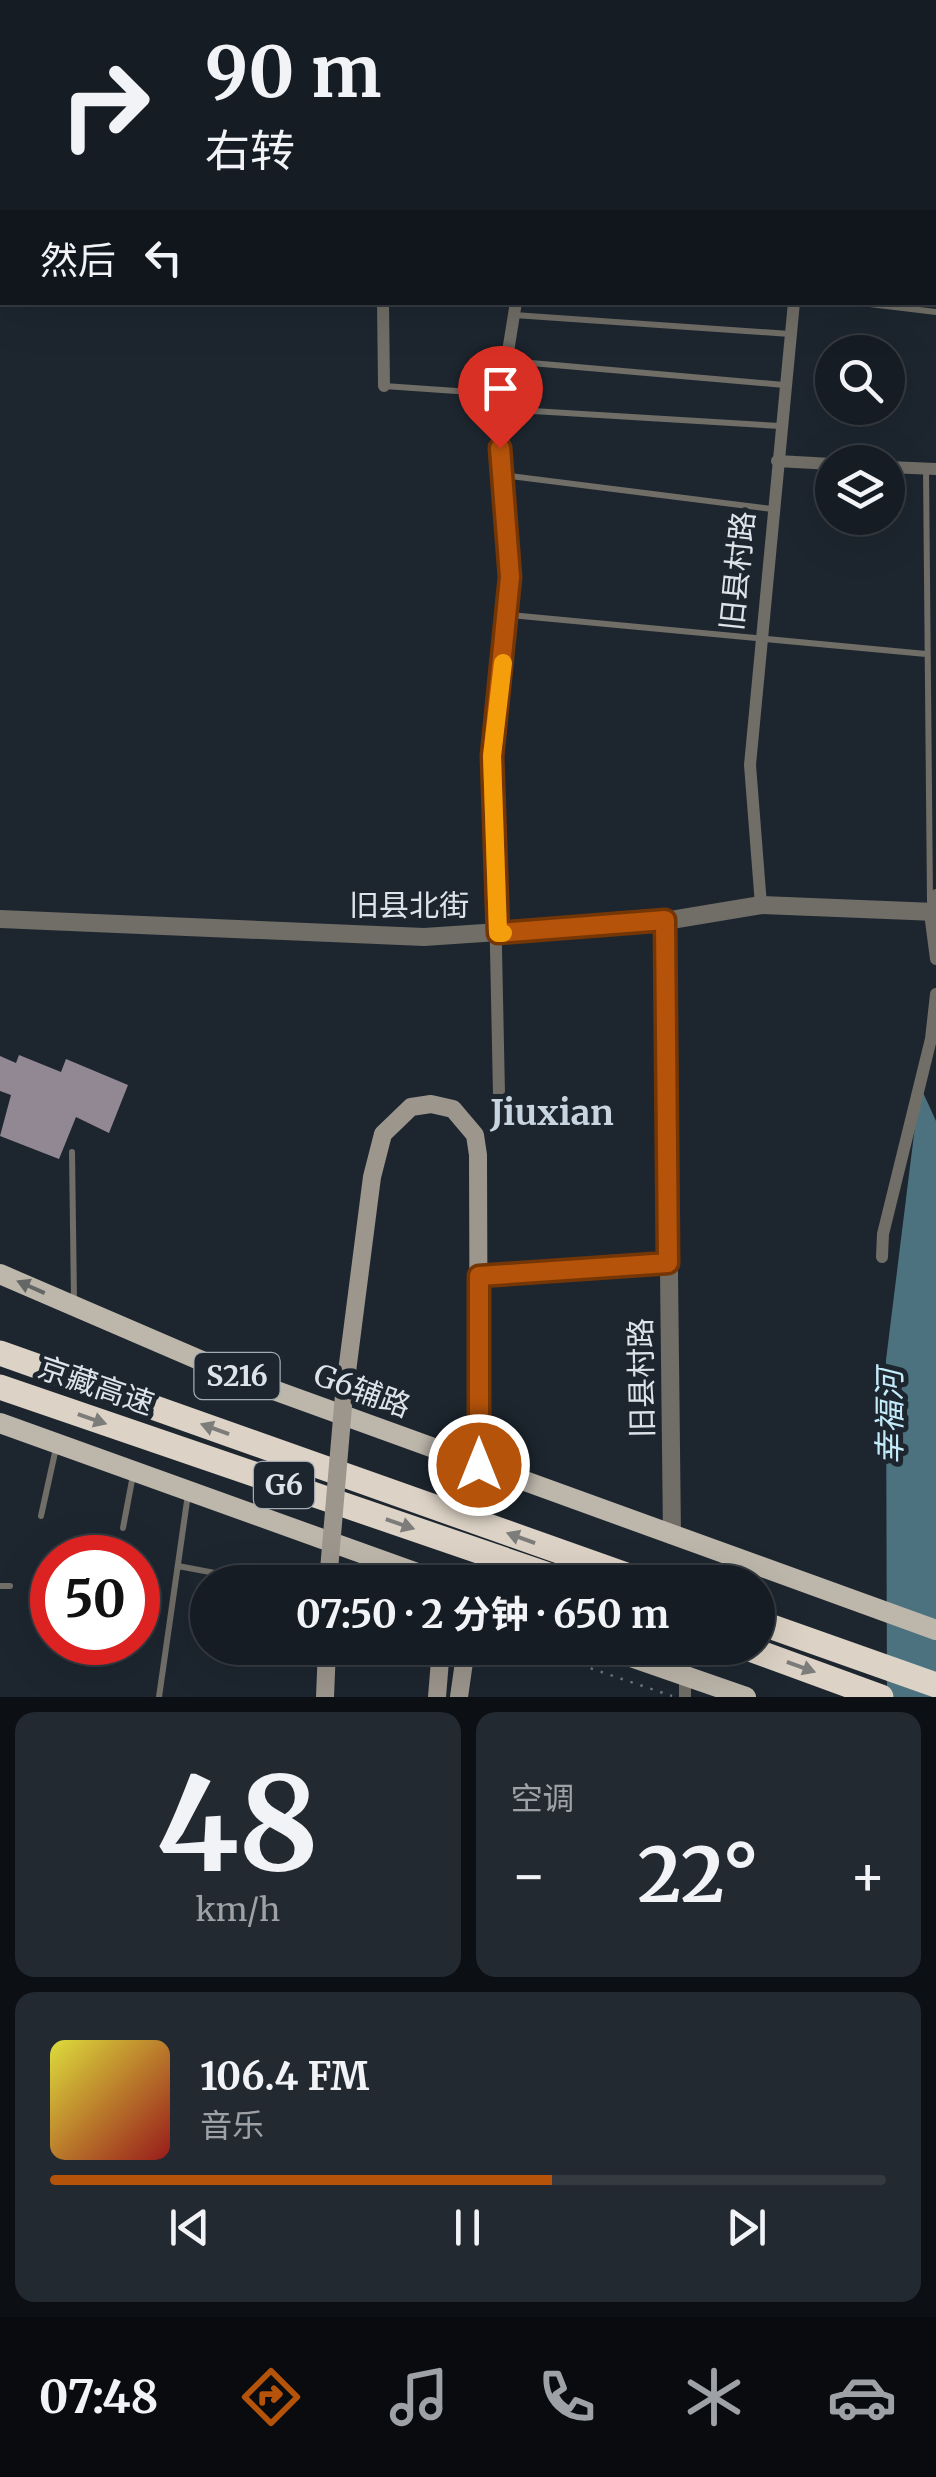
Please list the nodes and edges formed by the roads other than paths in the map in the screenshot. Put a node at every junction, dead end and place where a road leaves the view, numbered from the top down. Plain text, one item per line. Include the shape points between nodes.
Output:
1 (382, 305) edge
2 (794, 305) edge
3 (878, 305) edge
4 (515, 309) edge
5 (936, 312) edge
6 (791, 334) junction
7 (506, 360) junction
8 (384, 386) joint
9 (786, 386) junction
10 (500, 402) junction
11 (781, 426) junction
12 (778, 462) junction
13 (815, 463) edge
14 (905, 468) edge
15 (931, 469) edge
16 (502, 475) junction
17 (772, 509) junction
18 (510, 615) junction
19 (926, 621) junction
20 (936, 622) edge
21 (758, 641) junction
22 (926, 654) junction
23 (761, 905) junction
24 (934, 907) edge
25 (0, 919) edge
26 (665, 920) junction
27 (498, 933) junction
28 (936, 959) edge
29 (936, 994) edge
30 (498, 1094) dead end
31 (72, 1152) dead end
32 (882, 1257) dead end
33 (668, 1263) junction
34 (0, 1274) edge
35 (479, 1276) junction
36 (74, 1306) junction
37 (0, 1353) edge
38 (0, 1387) edge
39 (0, 1423) edge
40 (58, 1442) junction
41 (479, 1465) junction
42 (134, 1468) junction
43 (190, 1488) junction
44 (41, 1516) dead end
45 (124, 1528) dead end
46 (672, 1535) junction
47 (329, 1565) edge
48 (392, 1565) edge
49 (519, 1565) edge
50 (598, 1565) edge
51 (178, 1566) junction
52 (190, 1568) edge
53 (0, 1586) edge
54 (10, 1586) dead end
55 (775, 1628) edge
56 (936, 1630) edge
57 (775, 1658) edge
58 (327, 1665) edge
59 (440, 1665) edge
60 (464, 1665) edge
61 (640, 1665) edge
62 (936, 1685) edge
63 (685, 1687) edge
64 (732, 1695) edge
65 (159, 1697) edge
66 (326, 1697) edge
67 (437, 1697) edge
68 (459, 1697) edge
69 (880, 1697) edge

1 - 8 street
2 - 6 street, 旧县村路
3 - 5 lane
4 - 6 lane
4 - 7 street
6 - 9 street, 旧县村路
7 - 9 lane
7 - 10 street
8 - 10 lane
9 - 11 street, 旧县村路
10 - 11 lane
10 - 16 street
11 - 12 street, 旧县村路
12 - 13 street
12 - 17 street, 旧县村路
14 - 15 street
15 - 19 lane
16 - 17 lane
16 - 18 street
17 - 21 street, 旧县村路
18 - 21 lane
18 - 27 street via 492,756
19 - 20 lane
19 - 22 lane
21 - 22 lane
21 - 23 street, 旧县村路 via 750,765
22 - 24 lane
23 - 24 street, 旧县北街
23 - 26 street, 旧县北街
24 - 28 street
25 - 27 street, 旧县北街 via 424,936
26 - 27 street, 旧县北街
26 - 33 street, 旧县村路
27 - 30 street
29 - 32 street
31 - 36 lane
33 - 35 street
33 - 46 street, 旧县村路
36 -> 34 main road, G6辅路 / S216
35 - 41 main road
35 - 47 main road, bridge via 476,1135 453,1109 411,1107 382,1134 376,1154
36 - 41 main road, G6辅路 / S216 via 246,1380
50 -> 37 highway
38 -> 49 highway, 京藏高速 / G6
39 - 40 main road
40 - 42 main road
40 - 44 lane
41 - 46 main road, G6辅路 / S216
42 - 43 main road
42 - 45 lane
43 - 48 main road
43 - 51 lane
46 - 56 main road, G6辅路 / S216
51 - 52 lane
51 - 65 lane
53 - 54 lane
55 - 62 highway
57 -> 69 highway
58 - 66 main road
59 - 67 main road
60 - 68 main road
61 - 63 main road
63 - 64 main road

